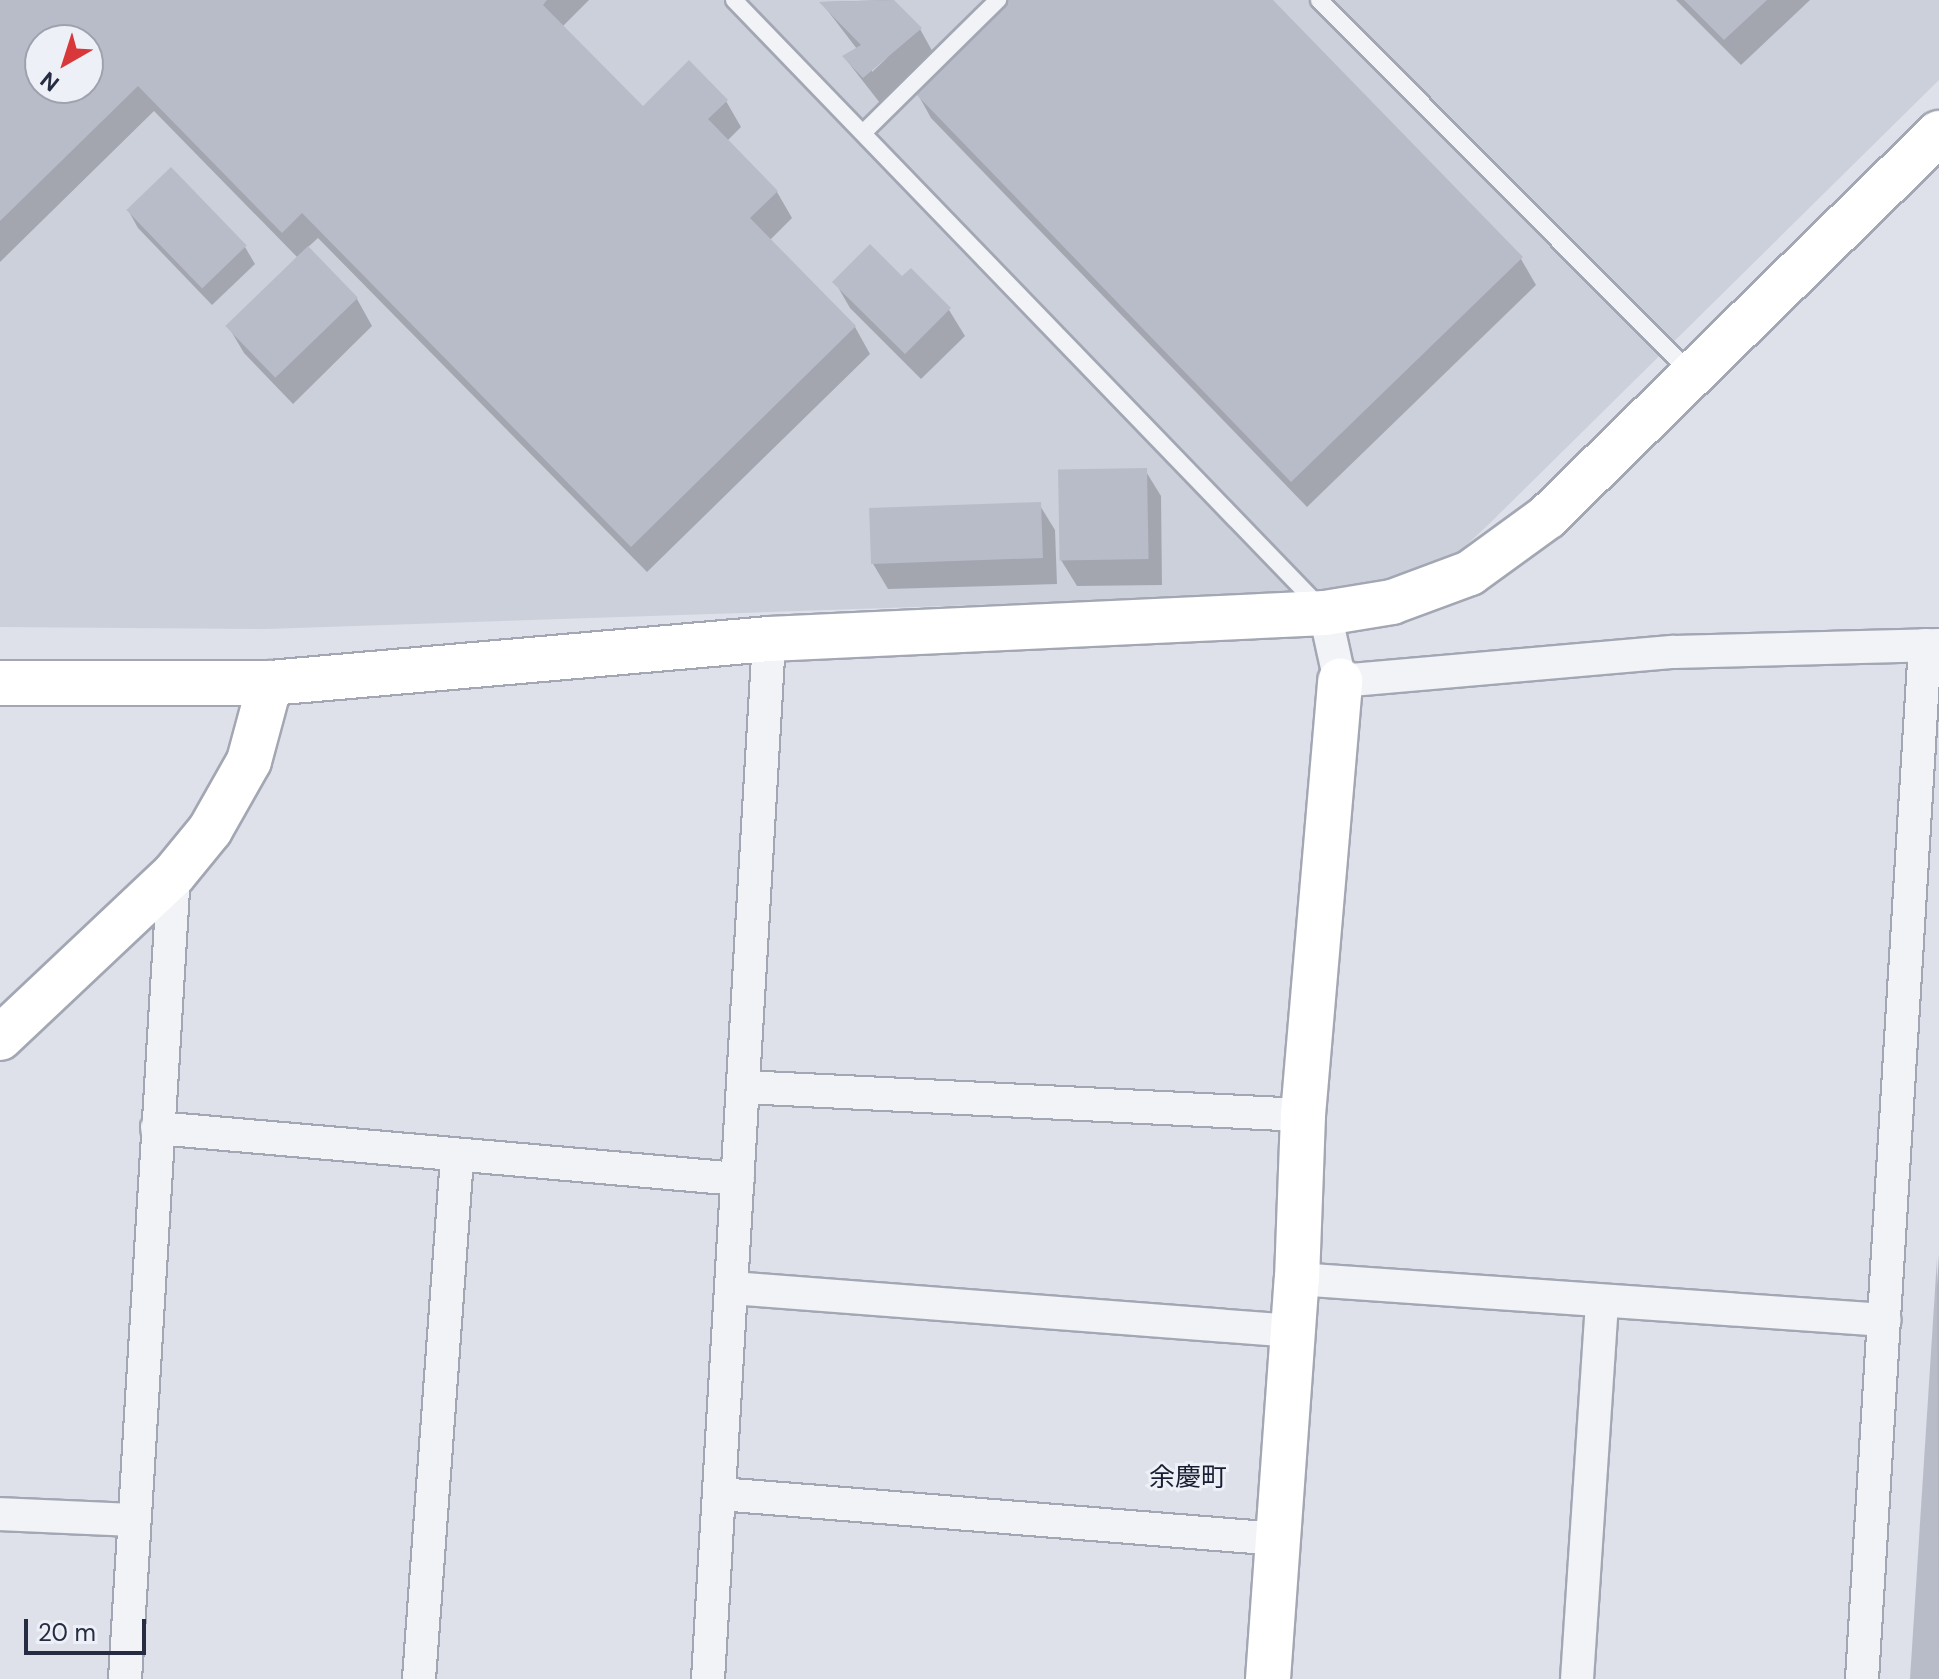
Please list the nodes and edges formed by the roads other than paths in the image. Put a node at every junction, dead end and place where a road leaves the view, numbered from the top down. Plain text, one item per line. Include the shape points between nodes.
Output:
1 (734, 0) edge
2 (998, 0) edge
3 (1319, 0) edge
4 (863, 133) junction
5 (1939, 133) edge
6 (1691, 374) junction
7 (1325, 613) junction
8 (769, 639) junction
9 (1932, 645) edge
10 (1340, 681) junction
11 (0, 683) edge
12 (270, 683) junction
13 (174, 874) junction
14 (0, 1038) edge
15 (744, 1087) junction
16 (1303, 1115) junction
17 (157, 1128) junction
18 (457, 1158) junction
19 (738, 1179) junction
20 (1297, 1279) junction
21 (732, 1288) junction
22 (1602, 1302) junction
23 (1885, 1320) junction
24 (1293, 1331) junction
25 (720, 1494) junction
26 (0, 1514) edge
27 (134, 1520) junction
28 (1278, 1539) junction
29 (125, 1679) edge
30 (419, 1679) edge
31 (708, 1679) edge
32 (1268, 1679) edge
33 (1577, 1679) edge
34 (1862, 1679) edge

1 - 4 lane
2 - 4 lane
3 - 6 lane
4 - 7 lane
5 - 6 street
6 - 7 street via 1547,517 1470,573 1392,602
7 - 8 street
7 - 10 street
8 - 12 street
8 - 15 street
9 - 10 street via 1674,652
9 - 23 street
10 - 16 street
11 - 12 street
12 - 13 street via 249,761 210,830
13 - 14 street
13 - 17 street
15 - 16 street
15 - 19 street
16 - 20 street
17 - 18 street
17 - 27 street
18 - 19 street
18 - 30 street
19 - 21 street
20 - 22 street
20 - 24 street
21 - 24 street
21 - 25 street
22 - 23 street
22 - 33 street
23 - 34 street
24 - 28 street
25 - 28 street
25 - 31 street
26 - 27 street
27 - 29 street
28 - 32 street

